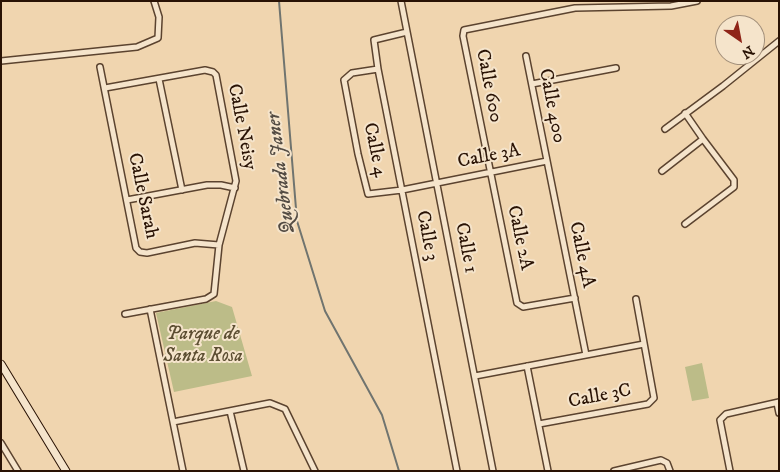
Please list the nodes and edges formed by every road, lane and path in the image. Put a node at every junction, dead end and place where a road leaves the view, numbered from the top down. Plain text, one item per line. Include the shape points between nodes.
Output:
1 (154, 1) edge
2 (401, 1) edge
3 (697, 1) edge
4 (407, 32) junction
5 (779, 41) edge
6 (526, 56) dead end
7 (1, 61) edge
8 (100, 67) dead end
9 (616, 68) dead end
10 (378, 69) junction
11 (159, 79) junction
12 (532, 84) junction
13 (105, 88) junction
14 (685, 113) junction
15 (666, 129) dead end
16 (703, 139) junction
17 (547, 161) junction
18 (662, 171) dead end
19 (490, 172) junction
20 (437, 183) junction
21 (235, 188) junction
22 (182, 190) junction
23 (402, 190) junction
24 (127, 200) junction
25 (685, 224) dead end
26 (219, 245) junction
27 (575, 298) junction
28 (636, 300) dead end
29 (150, 309) junction
30 (125, 314) dead end
31 (644, 344) junction
32 (586, 355) junction
33 (1, 364) edge
34 (527, 366) junction
35 (475, 376) junction
36 (778, 403) edge
37 (230, 411) junction
38 (779, 414) edge
39 (173, 422) junction
40 (539, 424) junction
41 (2, 447) edge
42 (18, 471) edge
43 (66, 471) edge
44 (183, 471) edge
45 (244, 471) edge
46 (315, 471) edge
47 (458, 471) edge
48 (493, 471) edge
49 (548, 471) edge
50 (614, 471) edge
51 (670, 471) edge
52 (730, 471) edge

1 - 7 street via 159,17 158,38 137,47
2 - 4 street, Calle 1
3 - 19 street, Calle 600 via 671,6 575,8 464,30 462,36
4 - 10 street, Calle 3 via 374,40
4 - 20 street, Calle 1
5 - 14 street
6 - 12 street, Calle 400
8 - 13 street, Calle Sarah
9 - 12 street
10 - 23 street, Calle 3
10 - 23 street, Calle 4 via 352,73 344,80 356,145 368,194
11 - 13 street, Calle Neisy
11 - 21 street, Calle Neisy via 205,70 216,76
11 - 22 street
12 - 17 street, Calle 400
13 - 24 street, Calle Sarah
14 - 15 street
14 - 16 street
16 - 18 street
16 - 25 street via 734,180 734,187
17 - 19 street, Calle 3A
17 - 27 street, Calle 4A
19 - 20 street, Calle 3A
19 - 27 street, Calle 2A via 517,303 523,306
20 - 23 street, Calle 4
20 - 35 street, Calle 1
21 - 22 street via 207,185
21 - 26 street, Calle Neisy
22 - 24 street
23 - 47 street, Calle 3
24 - 26 street, Calle Sarah via 136,248 140,252 195,243
26 - 29 street, Calle Neisy via 214,294 206,299
27 - 32 street, Calle 4A
28 - 31 street, Calle 3C
29 - 30 street, Calle Neisy
29 - 39 street
31 - 32 street
31 - 40 street, Calle 3C via 654,392 654,398 648,404
32 - 34 street
33 - 43 main road
34 - 35 street
34 - 40 street
35 - 48 street, Calle 1
36 - 38 street
36 - 52 street via 726,414 720,420
37 - 39 street
37 - 45 street
37 - 46 street via 270,403 285,409
39 - 44 street
40 - 49 street
41 - 42 street
50 - 51 street via 661,460 667,463

